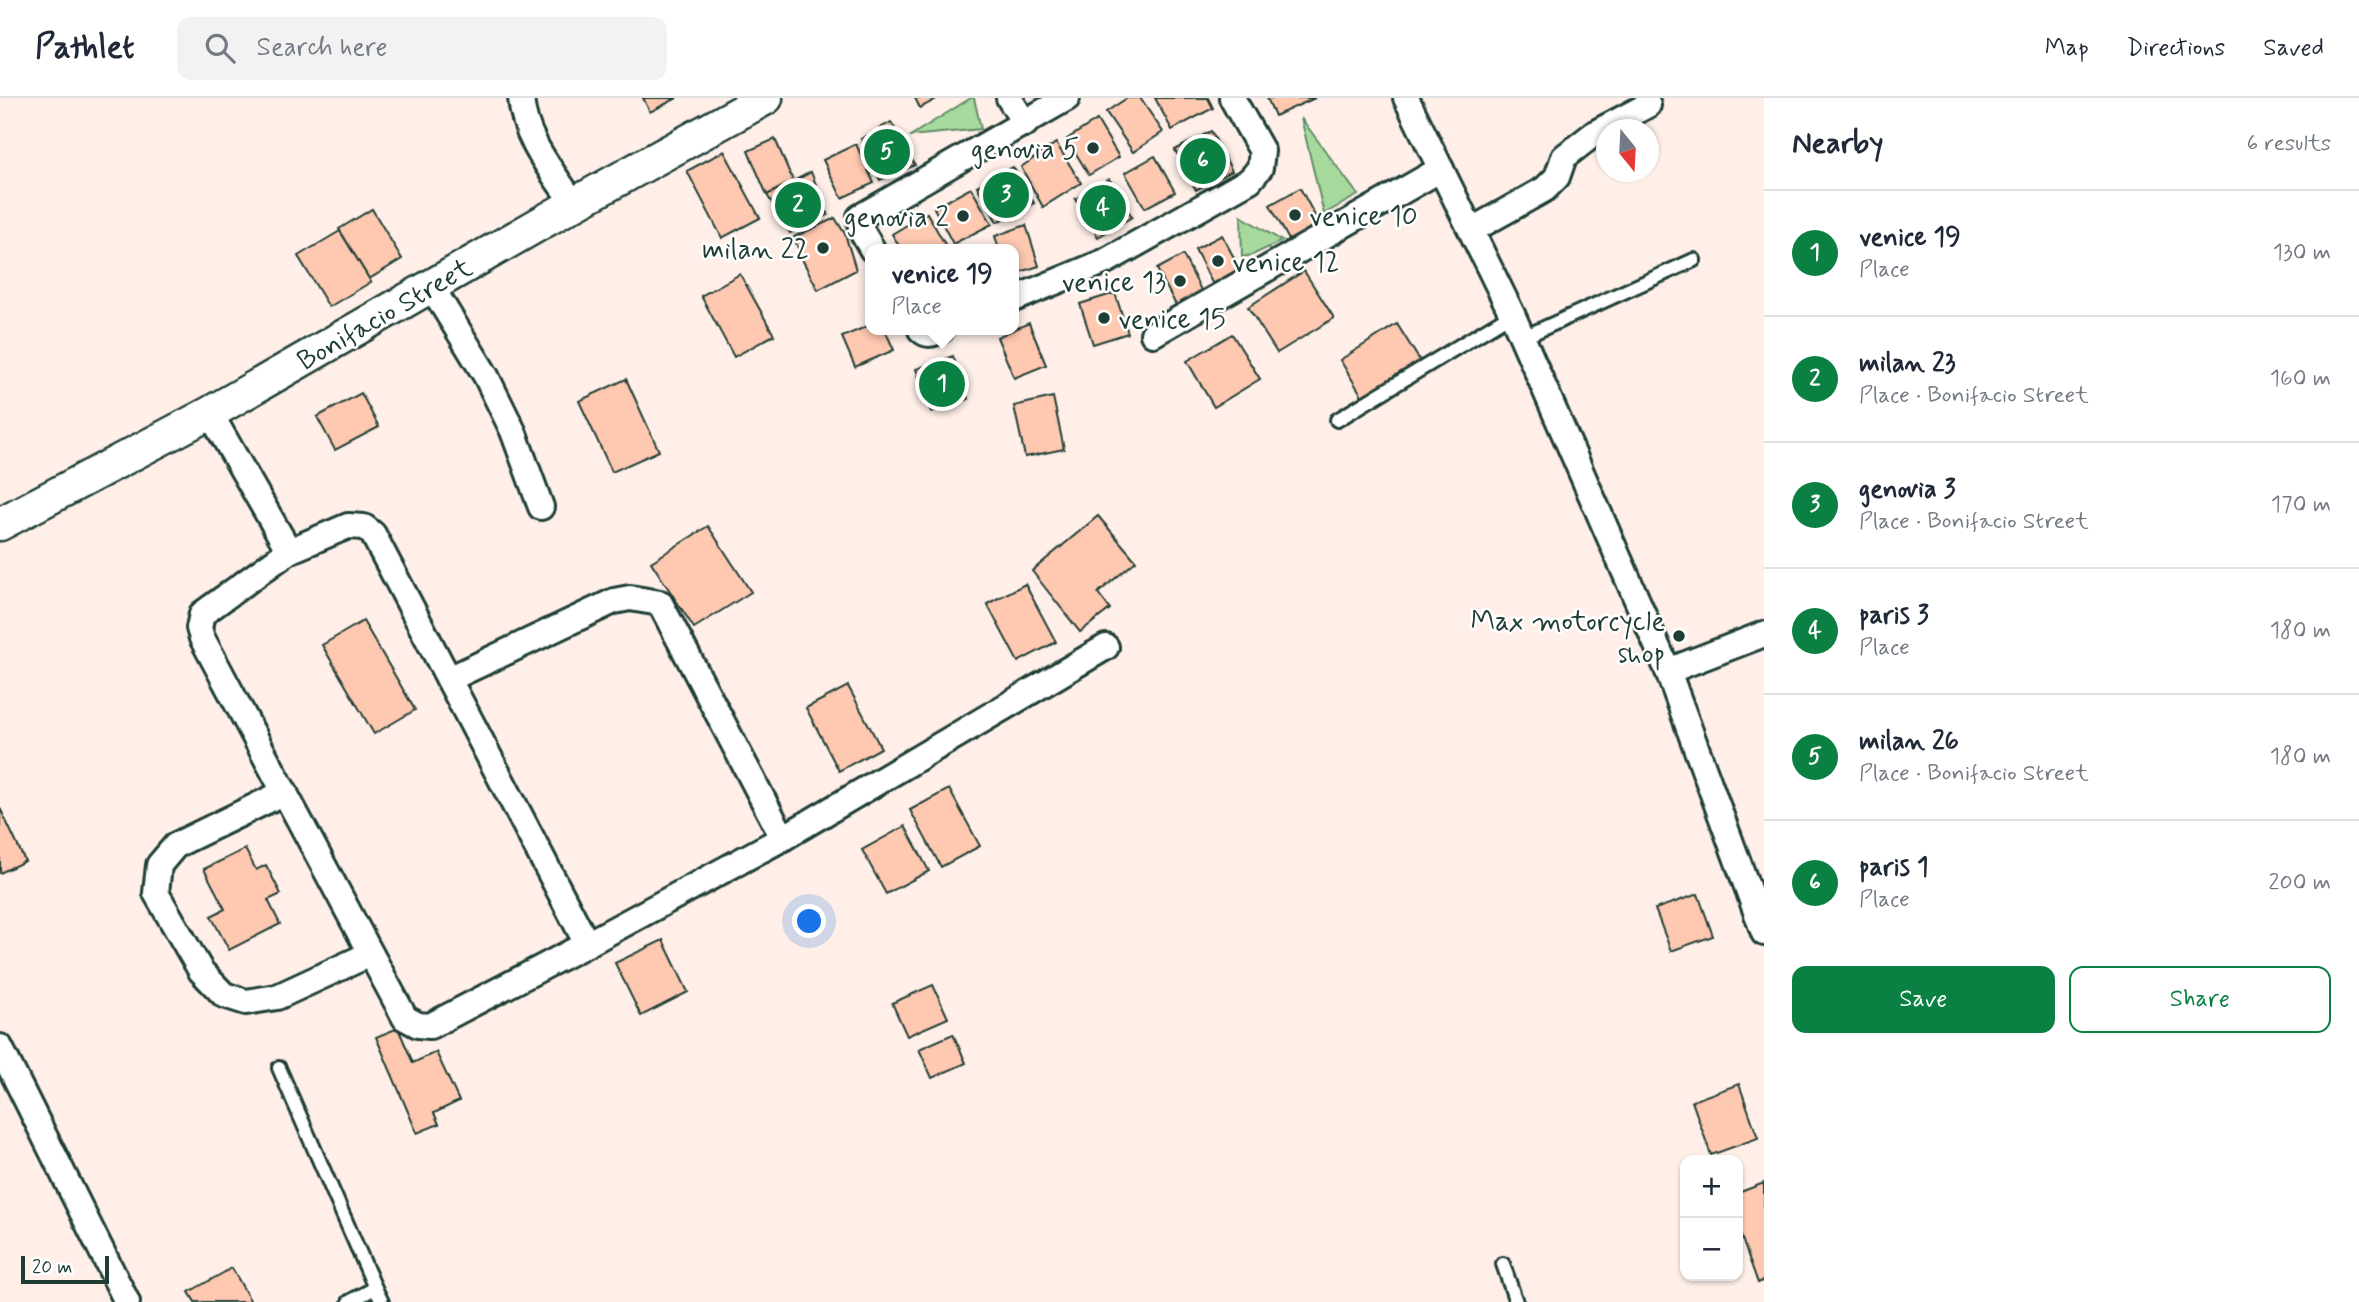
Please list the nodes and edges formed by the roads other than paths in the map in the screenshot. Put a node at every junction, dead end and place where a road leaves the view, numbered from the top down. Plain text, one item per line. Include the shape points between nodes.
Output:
1 (521, 98) edge
2 (766, 98) edge
3 (1009, 98) edge
4 (1067, 98) edge
5 (1232, 98) edge
6 (1406, 98) edge
7 (1648, 105) dead end
8 (1025, 124) junction
9 (1441, 169) junction
10 (574, 204) junction
11 (1472, 230) junction
12 (869, 244) edge
13 (1694, 260) dead end
14 (431, 286) junction
15 (1019, 297) edge
16 (1512, 314) junction
17 (1153, 334) dead end
18 (1522, 338) junction
19 (210, 413) junction
20 (1337, 420) dead end
21 (541, 507) dead end
22 (0, 524) edge
23 (289, 551) junction
24 (1764, 634) edge
25 (1105, 647) dead end
26 (1668, 671) junction
27 (449, 679) junction
28 (285, 792) junction
29 (783, 838) junction
30 (1757, 890) edge
31 (1764, 933) edge
32 (587, 944) junction
33 (369, 954) junction
34 (0, 1047) edge
35 (279, 1068) dead end
36 (1503, 1264) dead end
37 (375, 1288) junction
38 (127, 1302) edge
39 (348, 1302) edge
40 (382, 1302) edge
41 (1516, 1302) edge

1 - 10 street via 534,144
2 - 10 street, Bonifacio Street
3 - 8 street
4 - 8 street
5 - 15 street via 1262,151 1260,168 1250,180 1106,261
6 - 9 street
7 - 11 street via 1595,133 1563,157 1557,177 1545,189
8 - 12 street via 860,218
9 - 11 street
9 - 17 street
10 - 14 street, Bonifacio Street
11 - 16 street
13 - 18 lane
14 - 19 street, Bonifacio Street
14 - 21 street via 486,376
16 - 18 street
16 - 20 lane
18 - 26 street
19 - 22 street, Bonifacio Street
19 - 23 street
23 - 27 street via 348,526 364,527 373,534
23 - 28 street via 202,614 199,628
24 - 26 street
25 - 29 street
26 - 30 street
27 - 29 street via 614,601 630,598 660,603
27 - 32 street
28 - 33 street
28 - 33 street via 176,845 159,866 156,893 201,971 224,995 246,1002 277,998
29 - 32 street
30 - 31 street
32 - 33 street via 430,1026 418,1026 405,1018
34 - 38 street
35 - 37 lane
36 - 41 lane
37 - 39 lane
37 - 40 lane

